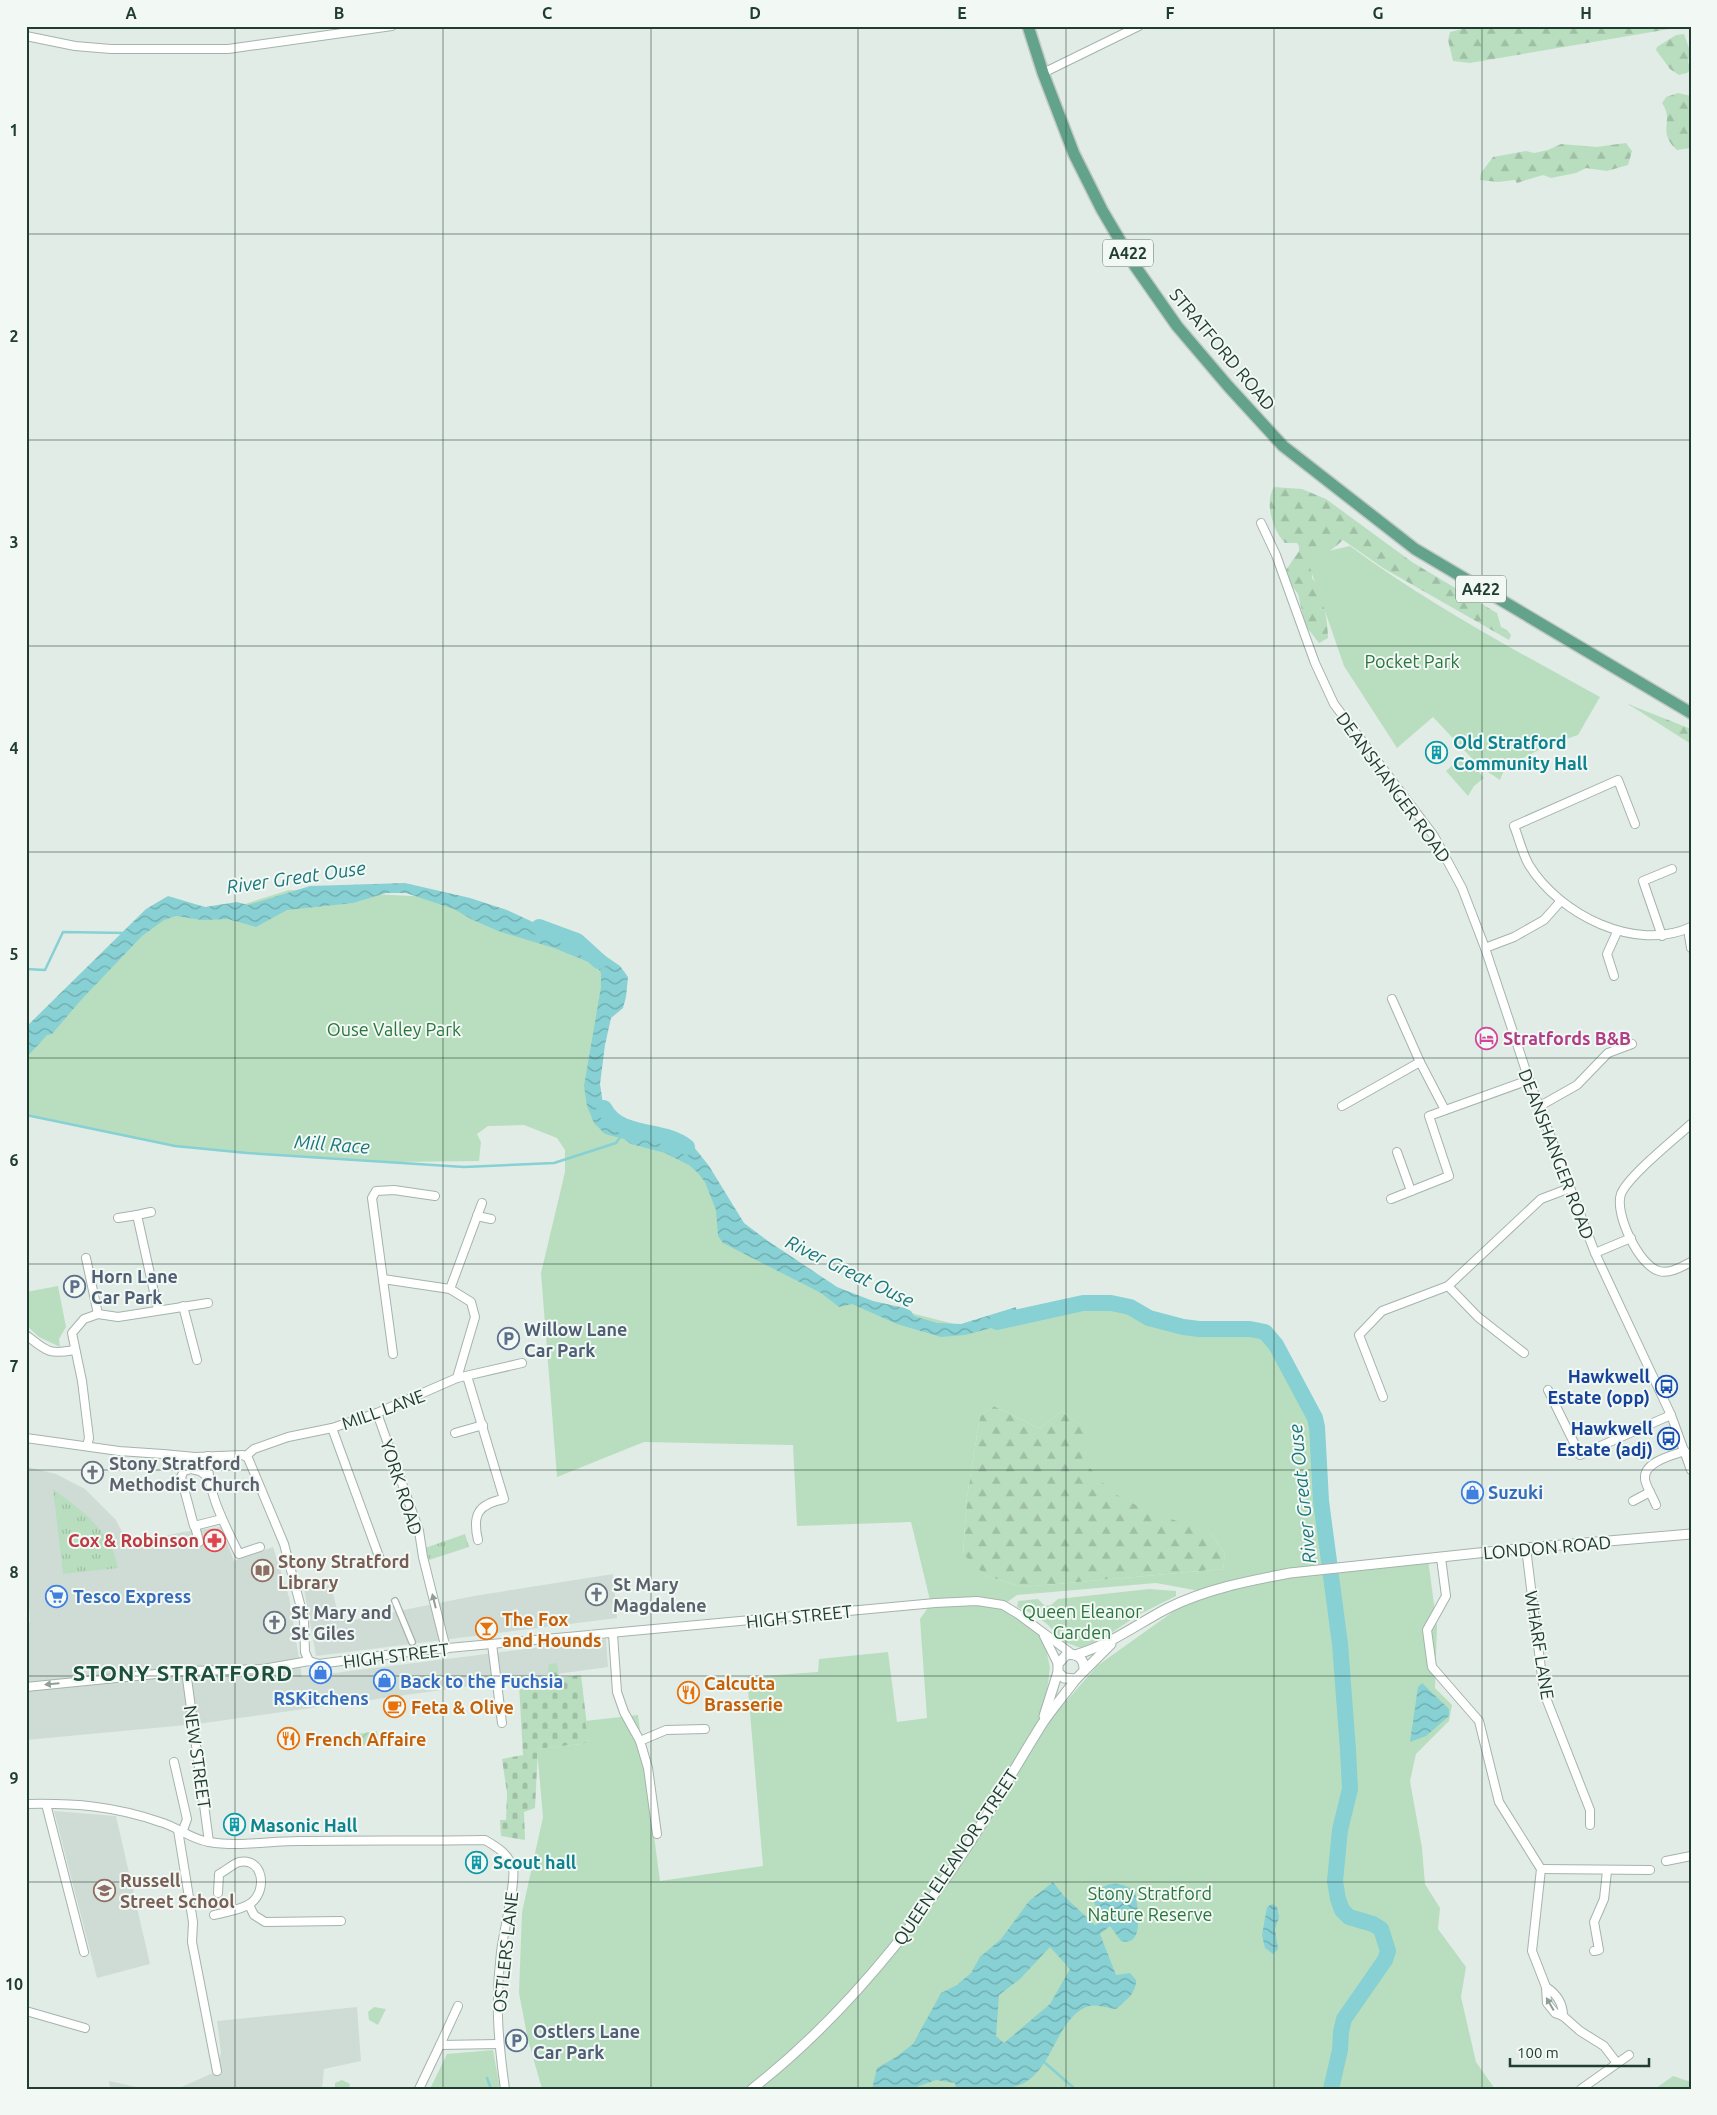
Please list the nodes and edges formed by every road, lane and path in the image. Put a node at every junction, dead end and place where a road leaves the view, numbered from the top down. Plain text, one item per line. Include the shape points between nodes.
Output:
1 (392, 26) edge
2 (1028, 26) edge
3 (1139, 26) edge
4 (26, 36) edge
5 (1043, 73) junction
6 (1261, 523) dead end
7 (1691, 713) edge
8 (1634, 824) dead end
9 (1672, 869) dead end
10 (1560, 902) junction
11 (1689, 928) edge
12 (1617, 932) junction
13 (1662, 936) junction
14 (1485, 948) junction
15 (1691, 948) edge
16 (1614, 976) dead end
17 (1392, 999) dead end
18 (1632, 1044) dead end
19 (1420, 1062) junction
20 (1529, 1080) junction
21 (1342, 1106) dead end
22 (1540, 1106) junction
23 (1445, 1110) junction
24 (1691, 1124) edge
25 (1397, 1152) dead end
26 (1570, 1188) junction
27 (1410, 1191) junction
28 (436, 1196) dead end
29 (1391, 1198) dead end
30 (482, 1203) dead end
31 (151, 1212) dead end
32 (137, 1215) junction
33 (477, 1216) junction
34 (118, 1218) dead end
35 (491, 1219) dead end
36 (1631, 1238) junction
37 (1594, 1253) junction
38 (86, 1258) dead end
39 (1691, 1262) edge
40 (383, 1280) junction
41 (1448, 1286) junction
42 (450, 1289) junction
43 (208, 1303) dead end
44 (182, 1306) junction
45 (158, 1310) junction
46 (98, 1314) junction
47 (26, 1335) edge
48 (74, 1350) junction
49 (1524, 1353) dead end
50 (393, 1354) dead end
51 (197, 1360) dead end
52 (522, 1364) dead end
53 (467, 1376) junction
54 (457, 1378) junction
55 (1548, 1390) dead end
56 (1383, 1397) dead end
57 (377, 1413) junction
58 (1671, 1415) junction
59 (483, 1425) junction
60 (332, 1428) junction
61 (455, 1433) dead end
62 (26, 1438) edge
63 (88, 1446) junction
64 (1685, 1451) junction
65 (208, 1456) junction
66 (244, 1456) junction
67 (1691, 1470) edge
68 (208, 1477) junction
69 (1650, 1492) junction
70 (1633, 1501) dead end
71 (1656, 1505) dead end
72 (222, 1519) junction
73 (195, 1526) junction
74 (1691, 1534) edge
75 (478, 1540) dead end
76 (199, 1542) dead end
77 (260, 1546) dead end
78 (1526, 1548) junction
79 (1441, 1558) junction
80 (382, 1562) dead end
81 (395, 1601) dead end
82 (613, 1634) junction
83 (1043, 1634) junction
84 (1117, 1639) junction
85 (412, 1642) dead end
86 (492, 1644) junction
87 (446, 1649) junction
88 (1073, 1654) junction
89 (309, 1661) junction
90 (1058, 1668) junction
91 (1084, 1669) junction
92 (186, 1671) junction
93 (1076, 1679) junction
94 (26, 1687) edge
95 (502, 1723) dead end
96 (1042, 1724) junction
97 (705, 1729) dead end
98 (640, 1741) junction
99 (174, 1762) dead end
100 (26, 1804) edge
101 (46, 1804) junction
102 (1590, 1825) dead end
103 (180, 1831) junction
104 (656, 1834) dead end
105 (209, 1842) junction
106 (238, 1845) junction
107 (1691, 1856) edge
108 (1666, 1861) dead end
109 (239, 1862) junction
110 (1541, 1869) junction
111 (1650, 1870) dead end
112 (1607, 1871) junction
113 (218, 1893) dead end
114 (249, 1904) junction
115 (214, 1916) dead end
116 (341, 1920) dead end
117 (1594, 1951) dead end
118 (84, 1952) dead end
119 (1546, 1987) junction
120 (458, 2006) dead end
121 (26, 2011) edge
122 (1563, 2016) junction
123 (85, 2028) dead end
124 (498, 2044) junction
125 (440, 2045) junction
126 (1629, 2055) dead end
127 (1617, 2063) junction
128 (217, 2071) dead end
129 (419, 2089) edge
130 (506, 2089) edge
131 (752, 2089) edge
132 (1581, 2089) edge

1 - 4 street via 228,49 111,49
2 - 5 main road, STRATFORD ROAD / A422
3 - 5 street
5 - 7 main road, STRATFORD ROAD / A422 via 1074,154 1135,266 1177,326 1284,446 1415,550
6 - 14 street, DEANSHANGER ROAD via 1334,704 1434,836 1462,888
8 - 10 street via 1618,780 1514,826 1529,864
9 - 13 street via 1643,880
10 - 12 street
10 - 14 street via 1544,920 1514,938
11 - 13 street
11 - 15 street
12 - 13 street
12 - 16 street via 1607,954
14 - 20 street, DEANSHANGER ROAD
17 - 19 street
18 - 22 street via 1608,1053 1577,1084
19 - 21 street
19 - 23 street
20 - 22 street, DEANSHANGER ROAD
20 - 23 street
22 - 26 street, DEANSHANGER ROAD
23 - 27 street via 1429,1116 1449,1176
24 - 36 street via 1630,1181 1621,1194 1622,1218
25 - 27 street
26 - 37 street, DEANSHANGER ROAD
26 - 41 street via 1541,1199
27 - 29 street
28 - 40 street via 394,1190 376,1192 372,1198
30 - 33 street
31 - 32 street
32 - 34 street
32 - 45 street
33 - 35 street
33 - 42 street
36 - 37 street
36 - 39 street via 1642,1260 1660,1272 1673,1271
37 - 58 street, DEANSHANGER ROAD
38 - 46 street
40 - 42 street
40 - 50 street
41 - 49 street via 1478,1317
41 - 56 street via 1382,1311 1359,1335
42 - 54 street via 471,1302 475,1317
43 - 44 street
44 - 45 street
44 - 51 street
45 - 46 street via 118,1317
46 - 48 street via 84,1319 72,1333
47 - 48 street via 55,1354
48 - 63 street via 82,1381
52 - 53 street, MILL LANE
53 - 54 street, MILL LANE
53 - 59 street
54 - 57 street, MILL LANE
55 - 58 street via 1580,1455
57 - 60 street, MILL LANE
87 -> 57 street, YORK ROAD via 419,1531
58 - 64 street, DEANSHANGER ROAD
59 - 61 street
59 - 75 street via 504,1498 491,1501 476,1515
60 - 66 street, MILL LANE via 288,1437
60 - 80 street
62 - 63 street
63 - 65 street via 128,1452
64 - 67 street, DEANSHANGER ROAD
64 - 69 street via 1646,1470 1645,1479
65 - 66 street
65 - 68 street
66 - 89 street via 252,1464 284,1544 304,1619 305,1652
68 - 72 street
68 - 73 street via 191,1469 184,1471 181,1477
69 - 70 street
69 - 71 street
72 - 73 street
72 - 77 street via 239,1554
73 - 76 street
74 - 78 street, LONDON ROAD
78 - 79 street, LONDON ROAD
78 - 102 street, WHARF LANE via 1544,1693 1590,1810
79 - 84 street, LONDON ROAD via 1290,1573 1239,1583 1168,1608
79 - 110 street via 1446,1596 1428,1630 1432,1667 1479,1720 1500,1802
81 - 85 street
82 - 83 street, HIGH STREET via 977,1601 1003,1605
82 - 86 street, HIGH STREET
82 - 98 street via 617,1692
83 - 88 street, HIGH STREET
83 - 90 street
84 - 88 street
84 - 91 street
86 - 87 street, HIGH STREET
86 - 95 street
87 - 89 street, HIGH STREET via 319,1664
88 - 90 street via 1066,1655
88 - 91 street via 1082,1660
89 - 92 street, HIGH STREET via 263,1669
90 - 93 street via 1064,1678
90 - 96 street, QUEEN ELEANOR STREET
91 - 93 street
92 -> 94 street, HIGH STREET
92 - 105 street, NEW STREET
93 - 96 street, QUEEN ELEANOR STREET
96 - 131 street, QUEEN ELEANOR STREET via 968,1844 902,1938 824,2024
97 - 98 street via 666,1730
98 - 104 street via 648,1768
99 - 103 street via 187,1818
100 - 101 street
101 - 103 street via 122,1810
101 - 118 street
103 - 105 street
103 - 128 street via 193,1922 192,1942
105 - 106 street
106 - 109 street
106 - 124 street, OSTLERS LANE via 297,1841 484,1840 501,1849 513,1870 513,1881 501,1951 496,2007
107 - 108 street
109 - 113 street via 219,1874
109 - 114 street via 250,1863 260,1873 262,1885 258,1897
110 - 112 street
110 - 119 street via 1532,1951
111 - 112 street
112 - 117 street via 1604,1899 1594,1922 1599,1950
114 - 115 street
114 - 116 street via 254,1915 266,1922
119 - 122 street via 1563,2005
122 -> 119 street via 1555,2013 1547,2003
120 - 125 street
121 - 123 street
122 - 127 street via 1604,2046
124 - 125 street
124 - 130 street, OSTLERS LANE
125 - 129 street
126 - 127 street
127 - 132 street

